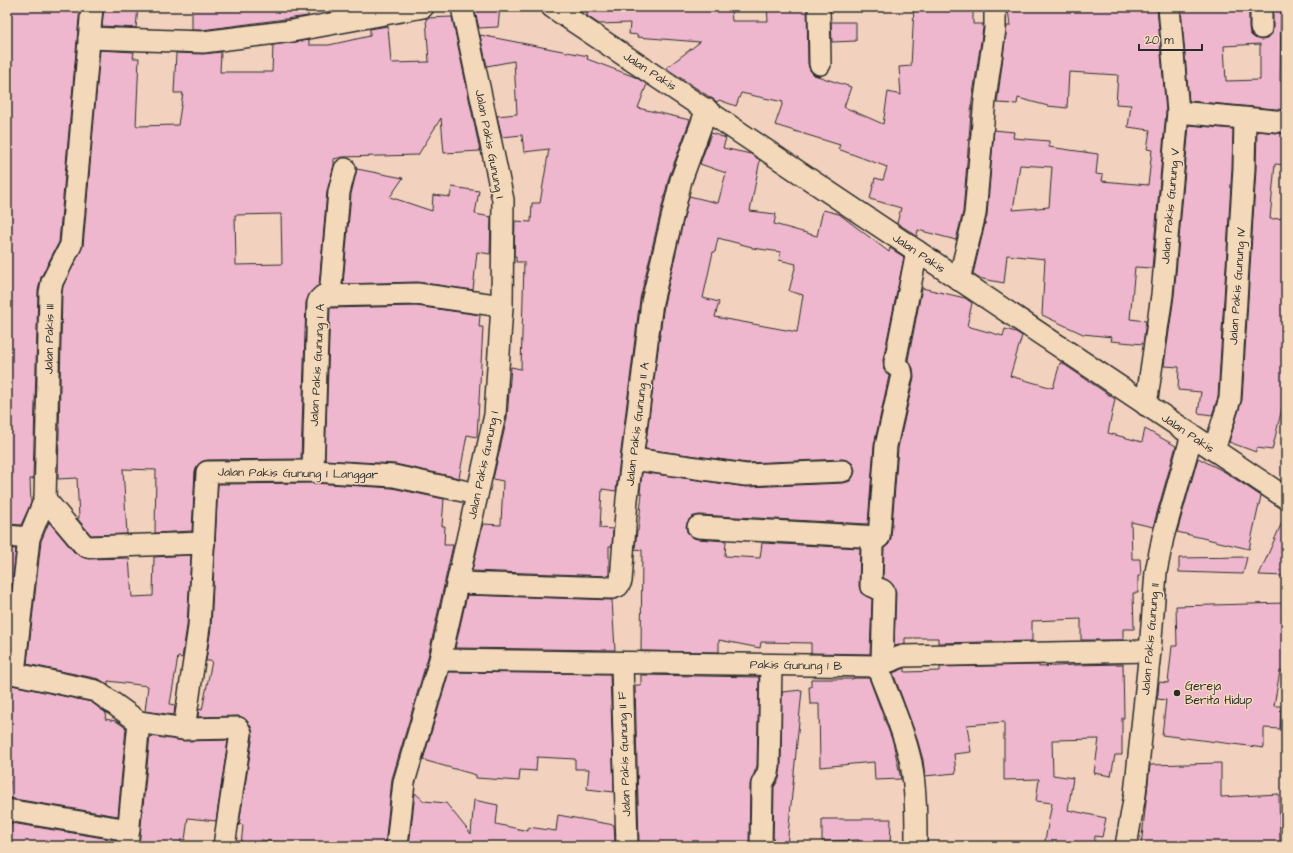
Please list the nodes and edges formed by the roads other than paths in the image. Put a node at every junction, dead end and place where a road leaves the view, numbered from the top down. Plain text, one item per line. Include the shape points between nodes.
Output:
1 (92, 7) edge
2 (423, 7) edge
3 (462, 7) edge
4 (552, 7) edge
5 (819, 7) edge
6 (995, 7) edge
7 (1169, 7) edge
8 (1261, 7) edge
9 (1260, 28) dead end
10 (89, 38) junction
11 (820, 64) dead end
12 (707, 109) junction
13 (1178, 112) junction
14 (1245, 119) junction
15 (1286, 122) edge
16 (345, 169) dead end
17 (917, 252) junction
18 (959, 280) junction
19 (330, 296) junction
20 (502, 306) junction
21 (1146, 405) junction
22 (1192, 435) junction
23 (1214, 450) junction
24 (633, 458) junction
25 (843, 471) dead end
26 (313, 472) junction
27 (477, 494) junction
28 (1286, 498) edge
29 (45, 499) junction
30 (698, 527) dead end
31 (7, 536) edge
32 (879, 537) junction
33 (29, 538) junction
34 (204, 543) junction
35 (458, 584) junction
36 (1150, 651) junction
37 (440, 660) junction
38 (622, 663) junction
39 (771, 665) junction
40 (880, 665) junction
41 (10, 673) edge
42 (139, 722) junction
43 (184, 729) junction
44 (7, 810) edge
45 (128, 838) edge
46 (224, 846) edge
47 (397, 846) edge
48 (627, 846) edge
49 (761, 846) edge
50 (916, 846) edge
51 (1126, 846) edge

1 - 10 street, Jalan Pakis III
2 - 10 street via 292,31 203,42
3 - 20 street, Jalan Pakis Gunung I via 503,200
4 - 12 street, Jalan Pakis
5 - 11 street
6 - 18 street via 995,29 985,99 975,214
7 - 13 street, Jalan Pakis Gunung V
8 - 9 street
10 - 29 street, Jalan Pakis III via 71,245 52,282 50,293
12 - 17 street, Jalan Pakis
12 - 24 street, Jalan Pakis Gunung II A via 681,180 652,302
13 - 14 street
13 - 21 street, Jalan Pakis Gunung V via 1162,295
14 - 15 street
14 - 23 street, Jalan Pakis Gunung IV via 1230,399
16 - 19 street via 339,192
17 - 18 street, Jalan Pakis
17 - 32 street via 895,362 902,375 886,446
18 - 21 street, Jalan Pakis
19 - 20 street, Jalan Pakis Gunung I A via 417,294
19 - 26 street, Jalan Pakis Gunung I A via 320,298 318,303
20 - 27 street, Jalan Pakis Gunung I via 495,415
21 - 22 street, Jalan Pakis
22 - 23 street, Jalan Pakis
22 - 36 street, Jalan Pakis Gunung II via 1160,550
23 - 28 street, Jalan Pakis
24 - 25 street via 746,475
24 - 35 street, Jalan Pakis Gunung II A via 621,581 618,586 612,588
26 - 27 street, Jalan Pakis Gunung I Langgar via 394,476
26 - 34 street, Jalan Pakis Gunung I Langgar via 207,472
27 - 35 street, Jalan Pakis Gunung I
29 - 33 street, Jalan Pakis III
29 - 34 street via 88,547
30 - 32 street
31 - 33 street
32 - 40 street via 872,546 870,584 872,588 884,592
33 - 41 street, Jalan Pakis III
34 - 43 street, Jalan Pakis Gunung I Langgar via 199,627
35 - 37 street, Jalan Pakis Gunung I
36 - 40 street, Pakis Gunung 1 B via 904,656
36 - 51 street, Jalan Pakis Gunung II via 1135,794
37 - 38 street, Pakis Gunung 1 B
37 - 47 street, Jalan Pakis Gunung I via 404,782
38 - 39 street, Pakis Gunung 1 B
38 - 48 street, Jalan Pakis Gunung II F
39 - 40 street, Pakis Gunung 1 B
39 - 49 street via 769,768 762,784
40 - 50 street via 911,762
41 - 42 street via 96,691
42 - 43 street
42 - 45 street
43 - 46 street via 233,727 240,730
44 - 45 street

